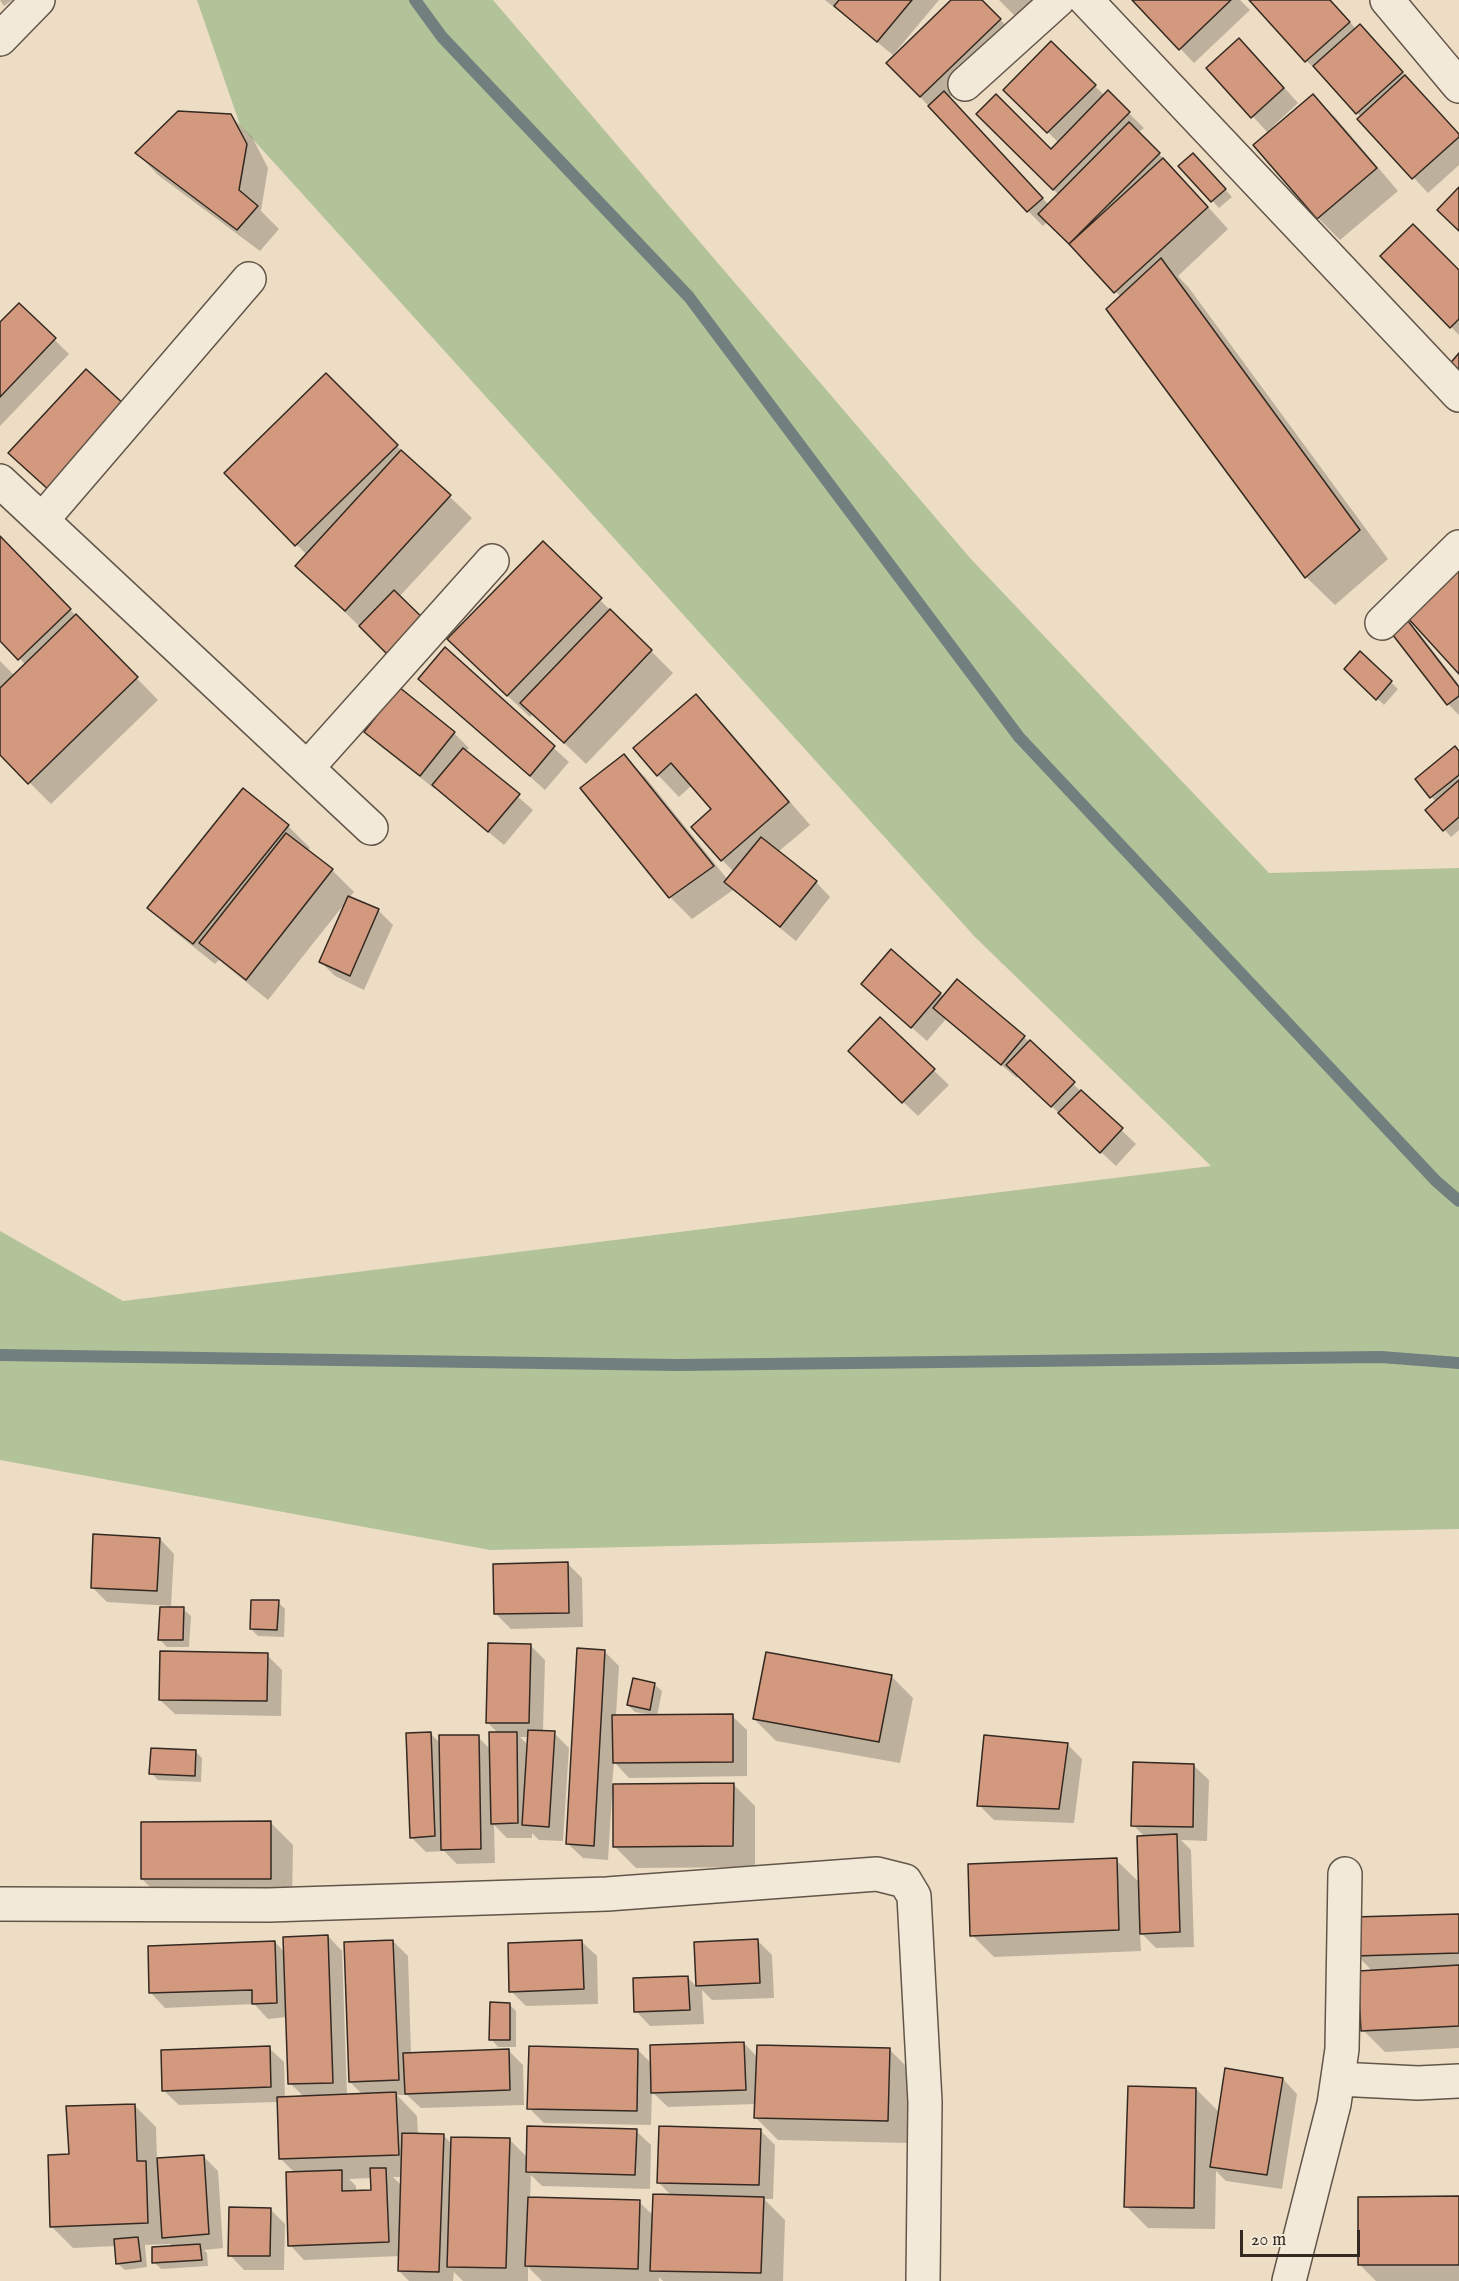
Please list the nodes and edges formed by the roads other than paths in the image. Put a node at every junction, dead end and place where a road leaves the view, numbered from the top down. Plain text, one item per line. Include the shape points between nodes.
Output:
1 (38, 0) edge
2 (1058, 0) edge
3 (1086, 0) edge
4 (1386, 0) edge
5 (0, 39) edge
6 (965, 84) dead end
7 (1459, 86) edge
8 (249, 279) dead end
9 (1459, 395) edge
10 (0, 481) edge
11 (42, 520) junction
12 (1459, 546) edge
13 (492, 561) dead end
14 (1382, 623) dead end
15 (307, 768) junction
16 (371, 828) dead end
17 (1345, 1874) dead end
18 (0, 1904) edge
19 (1338, 2079) junction
20 (1459, 2082) edge
21 (923, 2281) edge
22 (1289, 2281) edge

1 - 5 street
2 - 6 street
3 - 9 street
4 - 7 street
8 - 11 street
10 - 11 street
11 - 15 street
12 - 14 street
13 - 15 street
15 - 16 street
17 - 19 street
18 - 21 street via 269,1905 584,1895 877,1874 905,1881 914,1896 925,2102
19 - 20 street
19 - 22 street

